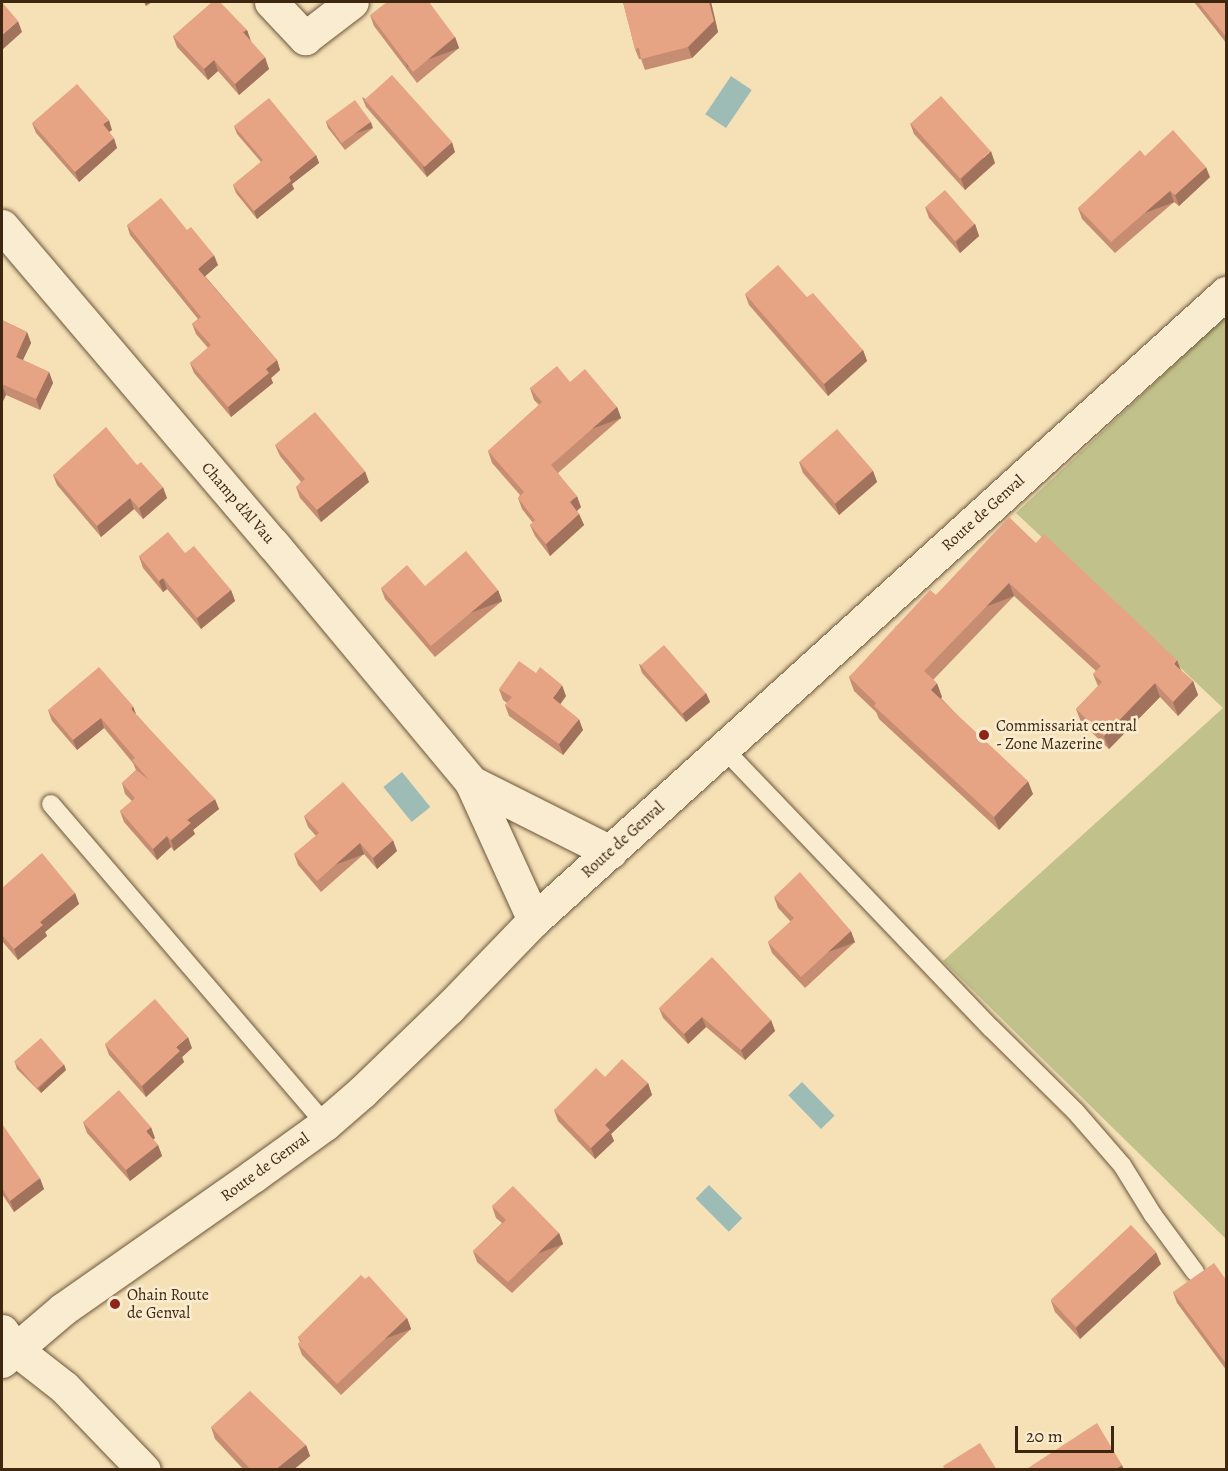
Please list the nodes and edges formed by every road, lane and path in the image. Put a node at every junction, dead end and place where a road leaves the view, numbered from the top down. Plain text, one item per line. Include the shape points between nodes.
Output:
1 (271, 2) edge
2 (352, 2) edge
3 (2, 226) edge
4 (1227, 293) edge
5 (724, 749) junction
6 (471, 782) junction
7 (51, 804) dead end
8 (610, 852) junction
9 (534, 920) junction
10 (325, 1124) junction
11 (1195, 1272) dead end
12 (6, 1347) edge
13 (144, 1470) edge

1 - 2 main road via 305,38
3 - 6 main road, Champ d'Al Vau
4 - 5 main road, Route de Genval
5 - 8 main road, Route de Genval
5 - 11 lane via 1075,1111 1122,1165
6 - 8 main road, Champ d'Al Vau
6 - 9 main road, Champ d'Al Vau
7 - 10 lane
8 - 9 main road, Route de Genval
9 - 10 main road, Route de Genval via 450,1008
10 - 12 main road, Route de Genval
12 - 13 main road via 64,1387

